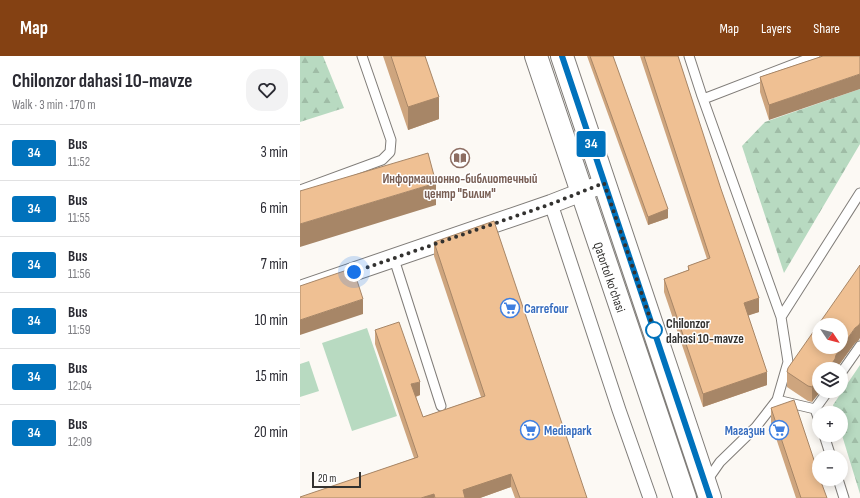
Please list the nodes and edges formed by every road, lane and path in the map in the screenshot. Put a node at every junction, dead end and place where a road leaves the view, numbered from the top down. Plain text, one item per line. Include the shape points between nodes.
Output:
1 (362, 56) edge
2 (536, 56) edge
3 (562, 56) edge
4 (689, 56) edge
5 (815, 56) edge
6 (702, 96) junction
7 (604, 183) junction
8 (300, 190) edge
9 (582, 192) junction
10 (860, 193) edge
11 (551, 204) junction
12 (394, 258) junction
13 (300, 290) edge
14 (781, 317) junction
15 (860, 346) edge
16 (848, 363) edge
17 (777, 400) junction
18 (441, 406) dead end
19 (812, 408) edge
20 (840, 486) edge
21 (708, 490) edge
22 (650, 498) edge
23 (685, 498) edge
24 (844, 498) edge

1 - 8 lane via 391,140 390,152 382,160
2 - 9 main road, Qatortol ko'chasi
3 - 7 main road, Qatortol ko'chasi
4 - 6 lane
5 - 6 lane via 706,98
6 - 14 lane
7 - 9 street
7 - 21 main road, Qatortol ko'chasi
9 - 11 street
9 - 23 main road, Qatortol ko'chasi
10 - 14 lane
11 - 12 street
11 - 22 street
12 - 13 street
12 - 18 lane
14 - 17 lane via 788,362
15 - 16 lane
17 - 19 lane
17 - 21 lane via 756,427 720,462
20 - 24 lane

